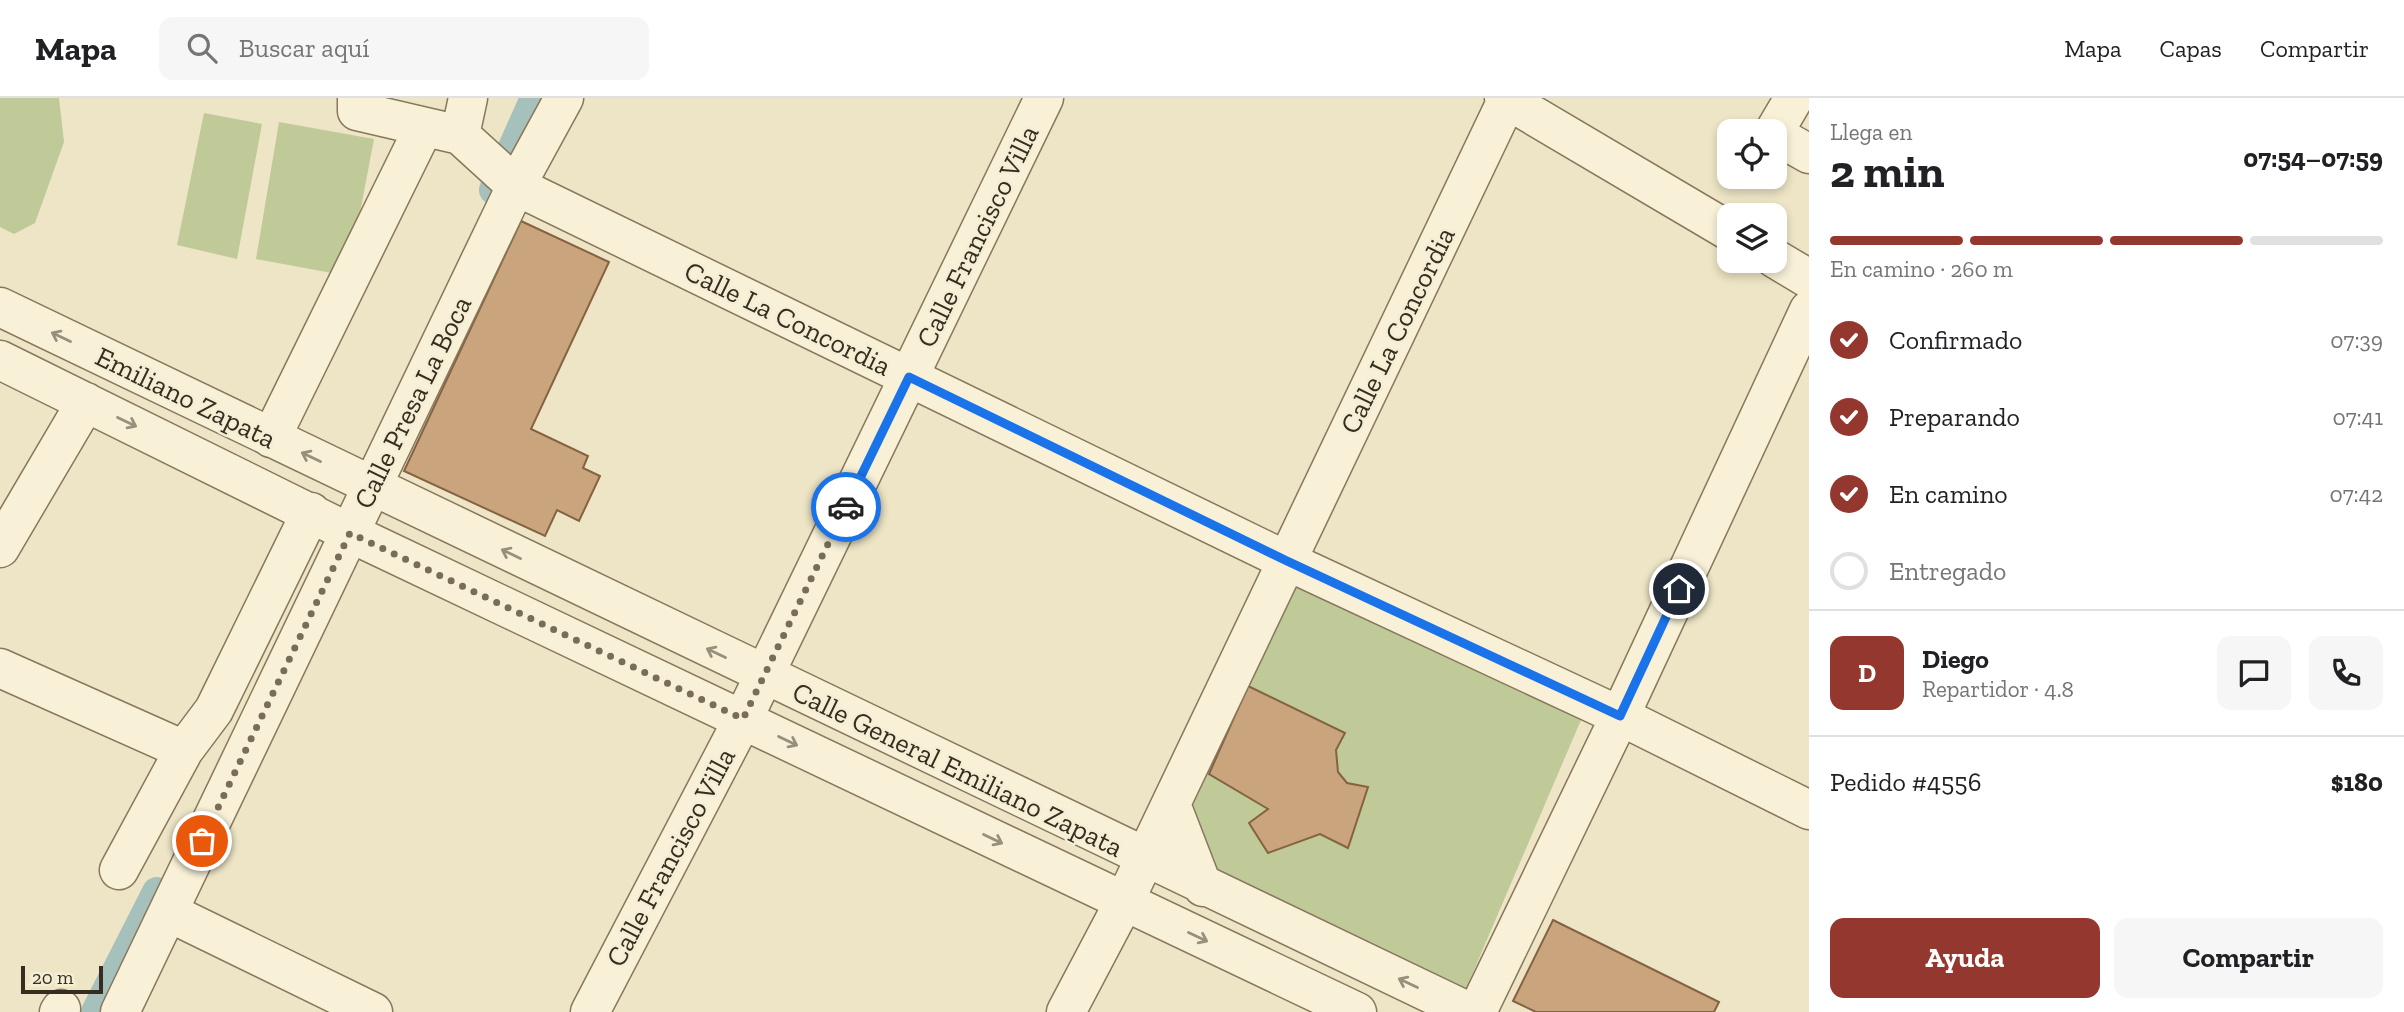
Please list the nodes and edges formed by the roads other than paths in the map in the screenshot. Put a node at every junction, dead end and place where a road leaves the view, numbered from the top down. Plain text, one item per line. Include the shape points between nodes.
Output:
1 (357, 98) edge
2 (468, 98) edge
3 (564, 98) edge
4 (1044, 98) edge
5 (1794, 98) edge
6 (1505, 99) edge
7 (1782, 119) edge
8 (442, 131) junction
9 (1787, 141) edge
10 (1809, 154) edge
11 (516, 186) junction
12 (1717, 224) edge
13 (1787, 266) edge
14 (1809, 279) edge
15 (0, 307) edge
16 (1809, 310) edge
17 (0, 360) edge
18 (909, 377) junction
19 (86, 401) junction
20 (271, 438) junction
21 (372, 486) junction
22 (311, 512) junction
23 (350, 533) junction
24 (0, 548) edge
25 (1287, 561) junction
26 (0, 668) edge
27 (764, 676) junction
28 (1620, 716) junction
29 (743, 719) junction
30 (184, 750) junction
31 (1171, 804) junction
32 (1809, 810) edge
33 (1145, 859) junction
34 (119, 870) dead end
35 (1203, 887) junction
36 (1124, 902) junction
37 (168, 912) junction
38 (120, 1012) edge
39 (373, 1012) edge
40 (590, 1012) edge
41 (1066, 1012) edge
42 (1357, 1012) edge
43 (1469, 1012) edge
44 (1477, 1012) edge

1 - 8 street via 357,111
2 - 8 street
3 - 11 street, Calle Presa La Boca
4 - 18 street, Calle Francisco Villa
5 - 7 street
6 - 12 street
6 - 25 street, Calle La Concordia
8 - 11 street, Calle La Concordia
8 - 20 street
9 - 10 street
11 - 18 street, Calle La Concordia
11 - 21 street, Calle Presa La Boca
13 - 14 street
20 -> 15 street, Emiliano Zapata
16 - 28 street
17 - 19 street, Emiliano Zapata
18 - 25 street, Calle La Concordia
18 - 27 street, Calle Francisco Villa
19 -> 22 street, Emiliano Zapata
19 - 24 street
21 -> 20 street, Emiliano Zapata
21 - 23 street, Calle Presa La Boca
27 -> 21 street, Calle General Emiliano Zapata
22 - 23 street, Emiliano Zapata
22 - 30 street via 214,710
23 - 29 street, Calle General Emiliano Zapata
23 - 37 street, Calle Presa La Boca
25 - 28 street, Calle La Concordia
25 - 31 street, Calle La Concordia
26 - 30 street
27 - 29 street, Calle Francisco Villa
27 - 33 street, Calle General Emiliano Zapata
28 - 32 street, Calle La Concordia
28 - 44 street
29 -> 36 street, Calle General Emiliano Zapata
29 - 40 street, Calle Francisco Villa
30 - 34 street
31 - 33 street, Calle La Concordia
31 - 35 street
33 - 35 street, Calle General Emiliano Zapata
33 - 36 street, Calle La Concordia
43 -> 35 street, Calle General Emiliano Zapata
36 - 41 street, Calle La Concordia
36 -> 42 street, Calle General Emiliano Zapata
37 - 38 street, Calle Presa La Boca
37 - 39 street

